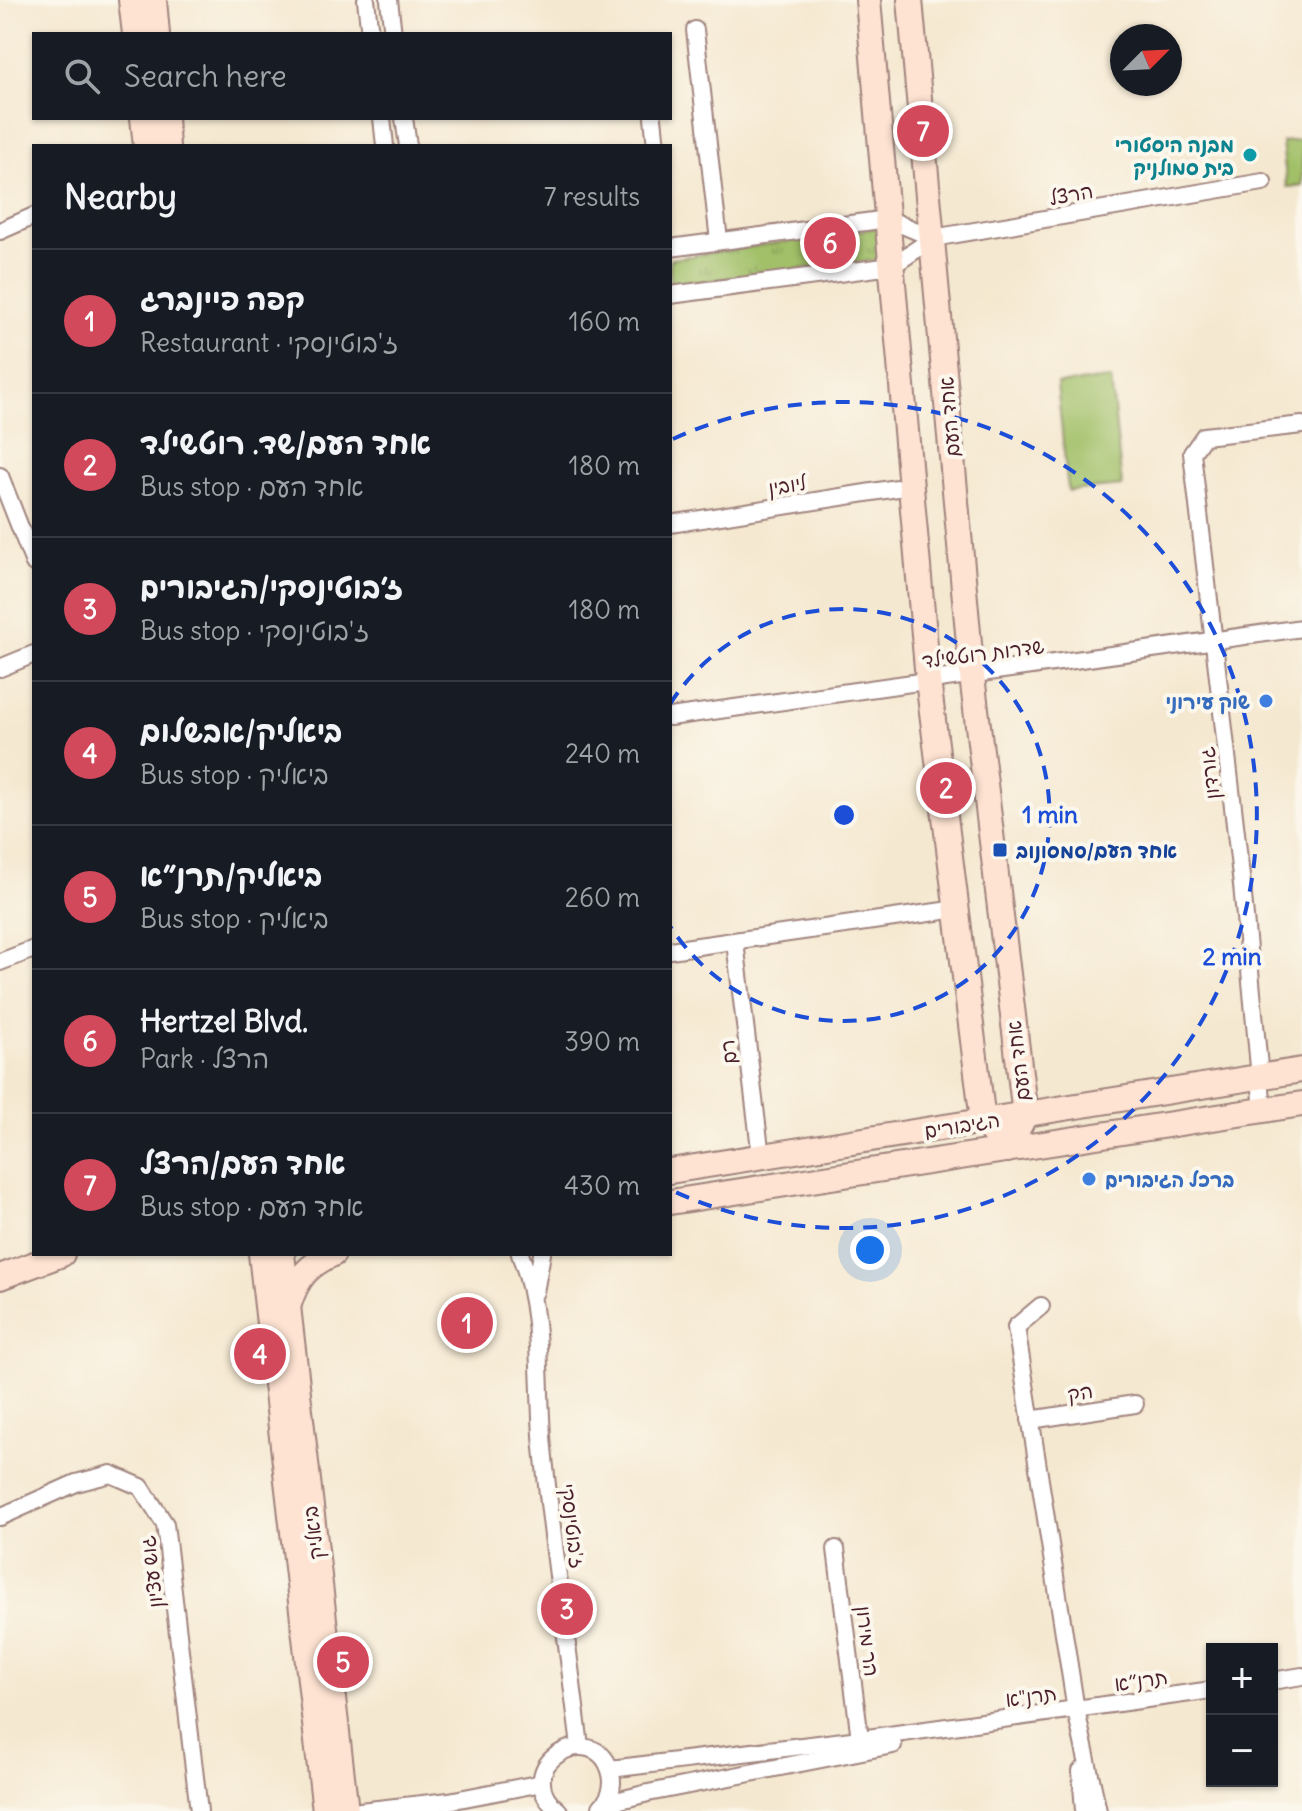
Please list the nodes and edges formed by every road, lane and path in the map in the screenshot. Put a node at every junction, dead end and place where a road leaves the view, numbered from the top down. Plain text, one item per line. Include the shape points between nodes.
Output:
1 (131, 0) edge
2 (154, 0) edge
3 (366, 0) edge
4 (389, 0) edge
5 (868, 0) edge
6 (910, 0) edge
7 (695, 30) dead end
8 (135, 32) edge
9 (157, 32) edge
10 (370, 32) edge
11 (393, 32) edge
12 (143, 120) edge
13 (165, 120) edge
14 (382, 120) edge
15 (404, 120) edge
16 (653, 120) edge
17 (146, 144) edge
18 (167, 144) edge
19 (385, 144) edge
20 (408, 144) edge
21 (656, 144) edge
22 (1263, 182) dead end
23 (32, 217) edge
24 (888, 219) junction
25 (0, 231) edge
26 (933, 238) junction
27 (719, 241) junction
28 (672, 248) edge
29 (892, 266) junction
30 (672, 295) edge
31 (1302, 425) edge
32 (0, 476) edge
33 (910, 486) junction
34 (672, 524) edge
35 (32, 558) edge
36 (1302, 628) edge
37 (1213, 641) junction
38 (32, 655) edge
39 (0, 668) edge
40 (972, 676) junction
41 (928, 680) junction
42 (672, 717) edge
43 (957, 909) junction
44 (735, 942) junction
45 (32, 950) edge
46 (672, 950) edge
47 (0, 962) edge
48 (1302, 1070) edge
49 (1260, 1077) junction
50 (1302, 1104) edge
51 (1263, 1110) junction
52 (1025, 1115) junction
53 (983, 1121) junction
54 (1007, 1150) junction
55 (761, 1157) junction
56 (672, 1171) edge
57 (672, 1202) edge
58 (57, 1256) edge
59 (261, 1256) edge
60 (282, 1256) edge
61 (330, 1256) edge
62 (521, 1256) edge
63 (541, 1256) edge
64 (0, 1277) edge
65 (1041, 1306) dead end
66 (287, 1310) junction
67 (534, 1310) junction
68 (1135, 1404) dead end
69 (1030, 1420) junction
70 (0, 1517) edge
71 (836, 1549) dead end
72 (1302, 1676) edge
73 (1278, 1680) edge
74 (1206, 1691) edge
75 (1076, 1710) junction
76 (860, 1739) junction
77 (580, 1747) junction
78 (610, 1769) junction
79 (542, 1783) junction
80 (600, 1808) edge
81 (558, 1810) edge
82 (199, 1811) edge
83 (325, 1811) edge
84 (346, 1811) edge
85 (360, 1811) edge
86 (550, 1811) edge
87 (1084, 1811) edge
88 (1098, 1811) edge

1 - 8 street
2 - 9 street
3 - 10 street
4 - 11 street
5 - 24 street
6 - 26 street, אחד העם
7 - 27 street
12 - 17 street
13 - 18 street
14 - 19 street
15 - 20 street
16 - 21 street
22 - 26 street, הרצל
23 - 25 street
24 - 26 street
24 - 27 street
24 - 29 street
26 - 29 street, הרצל
26 - 40 street, אחד העם
27 - 28 street
29 - 30 street, הרצל
29 - 33 street
31 - 37 street, גורדון via 1204,436 1192,453
32 - 35 street
33 - 34 street, ליובין
33 - 41 street
36 - 37 street, שדרות רוטשילד
37 - 40 street, שדרות רוטשילד
37 - 49 street, גורדון
38 - 39 street
40 - 41 street, שדרות רוטשילד
40 - 52 street, אחד העם
41 - 42 street, שדרות רוטשילד
41 - 43 street
43 - 44 street
43 - 53 street
44 - 46 street
44 - 55 street, רם
45 - 47 street
48 - 49 street, הגיבורים
49 - 51 street, גורדון
49 - 52 street, הגיבורים
50 - 51 street, הגיבורים
51 - 54 street, הגיבורים
52 - 53 street, הגיבורים
52 - 54 street, אחד העם
53 - 54 street
53 - 55 street, הגיבורים
54 - 57 street, הגיבורים
55 - 56 street, הגיבורים
58 - 64 street
59 - 83 street, ביאליק
60 - 66 street, ביאליק
61 - 66 street via 306,1270
62 - 67 street, ז'בוטינסקי
63 - 67 street, ז'בוטינסקי
65 - 69 street via 1016,1327
66 - 84 street, ביאליק
67 - 77 street, ז'בוטינסקי via 543,1447
68 - 69 street, הק
69 - 75 street
70 - 82 street, גוש עציון via 76,1483 111,1474 141,1487 165,1524
71 - 76 street, הר מירון
72 - 73 street
74 - 75 street, תרנ״א
75 - 76 street, תרנ"א
75 - 80 street, תרנ"א via 648,1793
75 - 87 street
75 - 88 street
76 - 78 street, תרנ"א
77 - 78 street via 598,1753
77 - 79 street via 568,1748 549,1761
78 - 80 street via 612,1787
79 - 81 street
79 - 85 street
81 - 86 street

